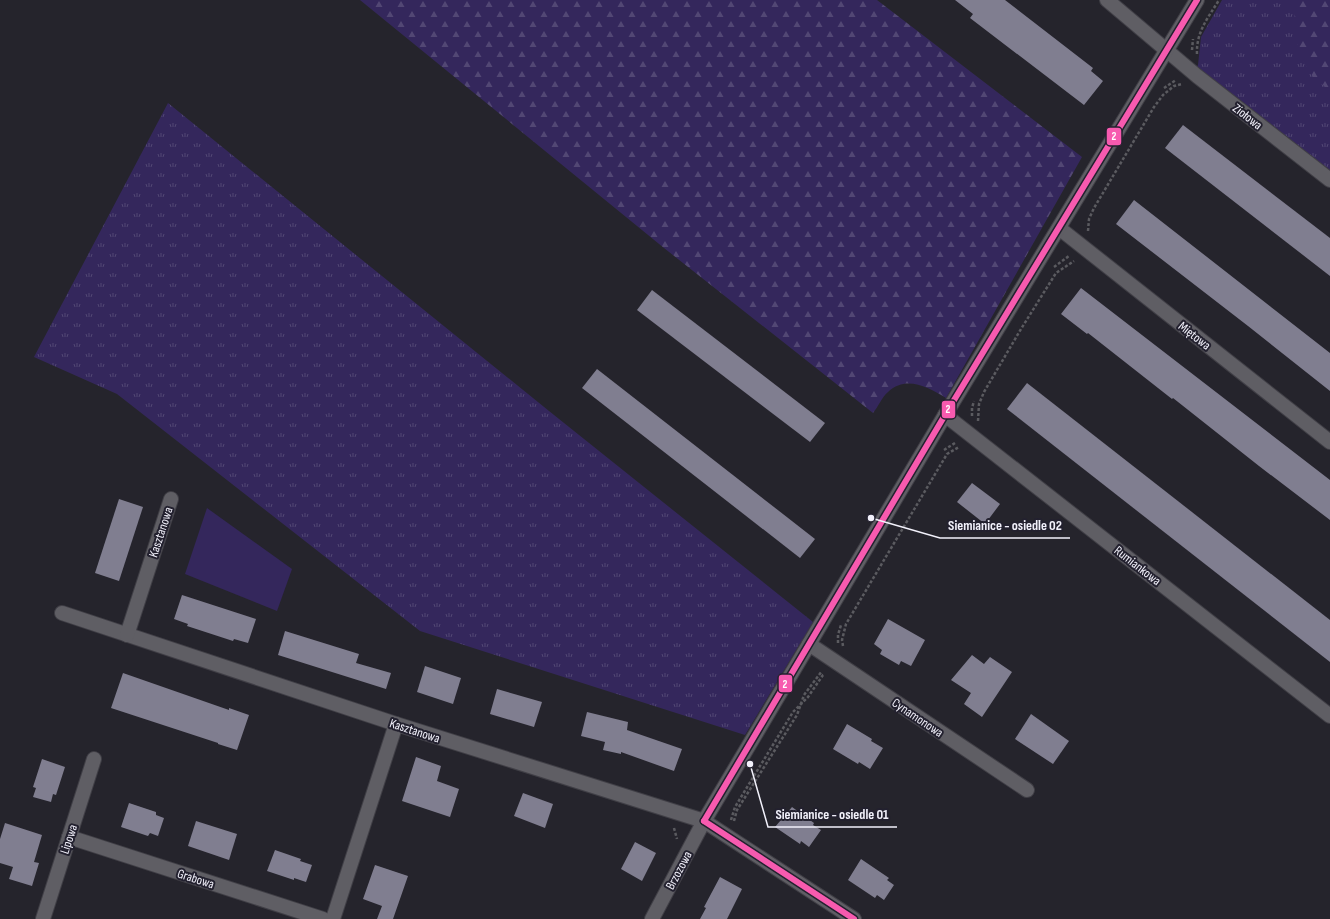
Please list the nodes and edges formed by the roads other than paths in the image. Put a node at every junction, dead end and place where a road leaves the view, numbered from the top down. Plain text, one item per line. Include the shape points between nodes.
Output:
1 (1107, 0) edge
2 (1197, 0) edge
3 (1166, 51) junction
4 (1330, 180) edge
5 (1059, 228) junction
6 (945, 415) junction
7 (1330, 442) edge
8 (172, 499) dead end
9 (62, 613) dead end
10 (127, 635) junction
11 (810, 644) junction
12 (1330, 716) edge
13 (396, 724) junction
14 (94, 759) dead end
15 (1027, 790) dead end
16 (704, 821) junction
17 (69, 837) junction
18 (43, 919) edge
19 (323, 919) edge
20 (333, 919) edge
21 (652, 919) edge
22 (854, 919) edge

1 - 3 street, Ziołowa
2 - 3 street, Brzozowa
3 - 4 street, Ziołowa
3 - 5 street, Brzozowa
5 - 6 street, Brzozowa
5 - 7 street, Miętowa
6 - 11 street, Brzozowa
6 - 12 street, Rumiankowa
8 - 10 street, Kasztanowa
9 - 10 street, Kasztanowa
10 - 13 street, Kasztanowa
11 - 15 street, Cynamonowa
11 - 16 street, Brzozowa
13 - 16 street, Kasztanowa
13 - 20 street
14 - 17 street, Lipowa
16 - 21 street, Brzozowa
16 - 22 street, Kasztanowa
17 - 18 street, Lipowa
17 - 19 street, Grabowa

